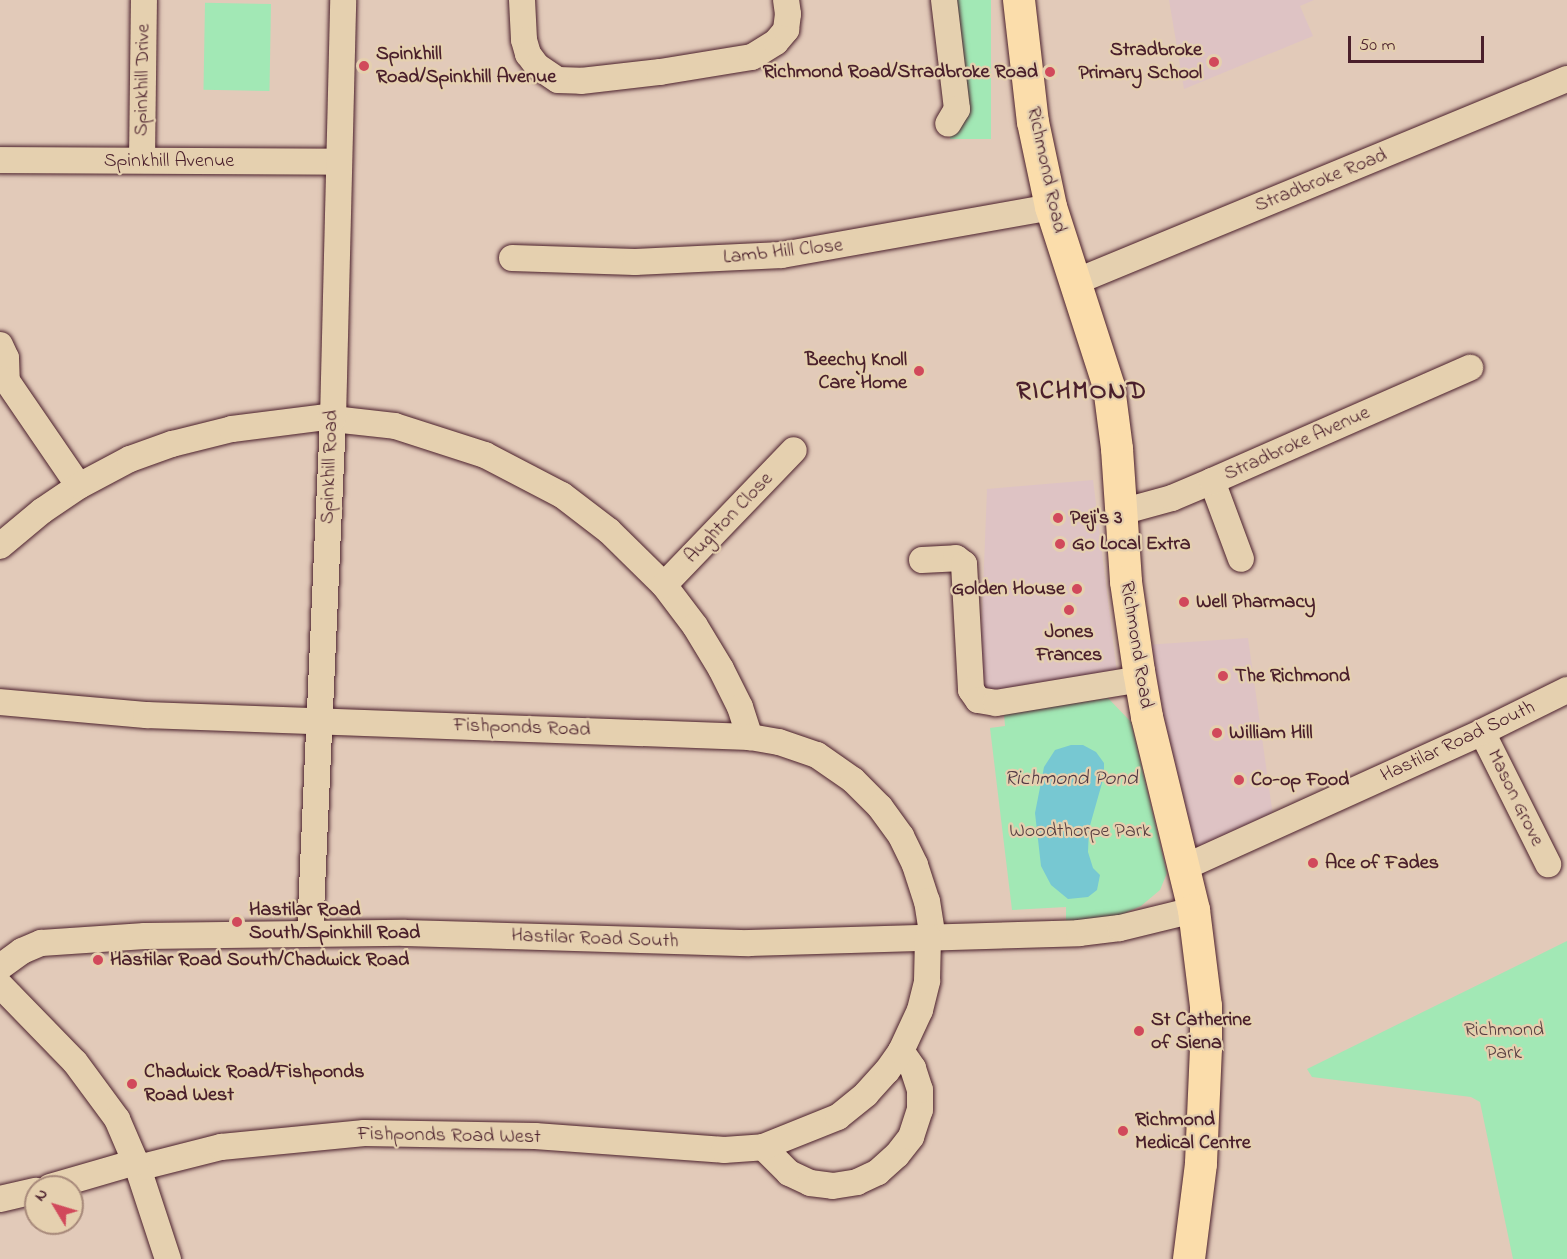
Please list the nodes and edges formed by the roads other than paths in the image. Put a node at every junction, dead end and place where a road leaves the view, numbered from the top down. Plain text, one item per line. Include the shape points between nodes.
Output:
1 (144, 0) edge
2 (343, 0) edge
3 (522, 0) edge
4 (786, 0) edge
5 (944, 0) edge
6 (1019, 0) edge
7 (1567, 80) edge
8 (948, 124) dead end
9 (0, 160) edge
10 (142, 160) junction
11 (339, 162) junction
12 (1051, 207) junction
13 (512, 258) dead end
14 (1075, 282) junction
15 (0, 345) edge
16 (1470, 368) dead end
17 (3, 380) edge
18 (333, 417) junction
19 (794, 450) dead end
20 (1212, 481) junction
21 (79, 486) junction
22 (1121, 512) junction
23 (0, 546) edge
24 (1240, 559) dead end
25 (922, 560) dead end
26 (664, 585) junction
27 (1141, 680) junction
28 (1567, 690) edge
29 (0, 702) edge
30 (318, 721) junction
31 (1482, 732) junction
32 (750, 737) junction
33 (1548, 864) dead end
34 (1185, 867) junction
35 (1194, 910) junction
36 (310, 933) junction
37 (930, 937) junction
38 (0, 967) edge
39 (0, 986) edge
40 (901, 1051) junction
41 (763, 1147) junction
42 (137, 1165) junction
43 (84, 1178) edge
44 (24, 1194) edge
45 (0, 1199) edge
46 (168, 1259) edge
47 (1189, 1259) edge

1 - 10 street, Spinkhill Drive
2 - 11 street, Spinkhill Road
3 - 4 street via 528,54 537,66 558,80 581,81 752,57 776,42 786,30
5 - 8 street via 957,109
6 - 12 main road, Richmond Road via 1033,122
7 - 14 street, Stradbroke Road
9 - 10 street, Spinkhill Avenue
10 - 11 street, Spinkhill Avenue
11 - 18 street, Spinkhill Road
12 - 13 street, Lamb Hill Close via 782,255 635,262
12 - 14 main road, Richmond Road
14 - 22 main road, Richmond Road via 1109,387
15 - 17 street via 6,358
16 - 20 street, Stradbroke Avenue
17 - 21 street
18 - 21 street via 232,429 172,444 130,459
18 - 26 street via 396,426 524,473 562,495 609,531
18 - 30 street, Spinkhill Road
19 - 26 street, Aughton Close
20 - 22 street, Stradbroke Avenue via 1172,498
20 - 24 street
21 - 23 street
22 - 27 main road, Richmond Road via 1125,582
25 - 27 street via 956,558 964,564 971,690 978,700 996,703
26 - 32 street via 721,669
27 - 34 main road, Richmond Road
28 - 31 street, Hastilar Road South
29 - 30 street, Fishponds Road via 146,715
30 - 32 street, Fishponds Road
30 - 36 street, Spinkhill Road
31 - 33 street, Mason Grove
31 - 34 street, Hastilar Road South
32 - 37 street, Fishponds Road via 817,755 853,780 880,807 915,865 927,901
34 - 35 main road, Richmond Road
35 - 37 street, Hastilar Road South via 1093,932
35 - 47 main road, Richmond Road via 1206,1006 1206,1070 1201,1164
36 - 37 street, Hastilar Road South via 749,943
36 - 38 street, Hastilar Road South via 53,941 22,951
37 - 40 street, Fishponds Road West via 920,1010
39 - 42 street via 91,1081 117,1119
40 - 41 street, Fishponds Road West via 866,1094 838,1117
40 - 41 street via 913,1068 920,1090 920,1110 911,1137 878,1172 857,1182 833,1186 810,1182 789,1173
41 - 42 street, Fishponds Road West via 724,1150 535,1136 364,1133 221,1148
42 - 43 street, Fishponds Road West
42 - 46 street
44 - 45 street

